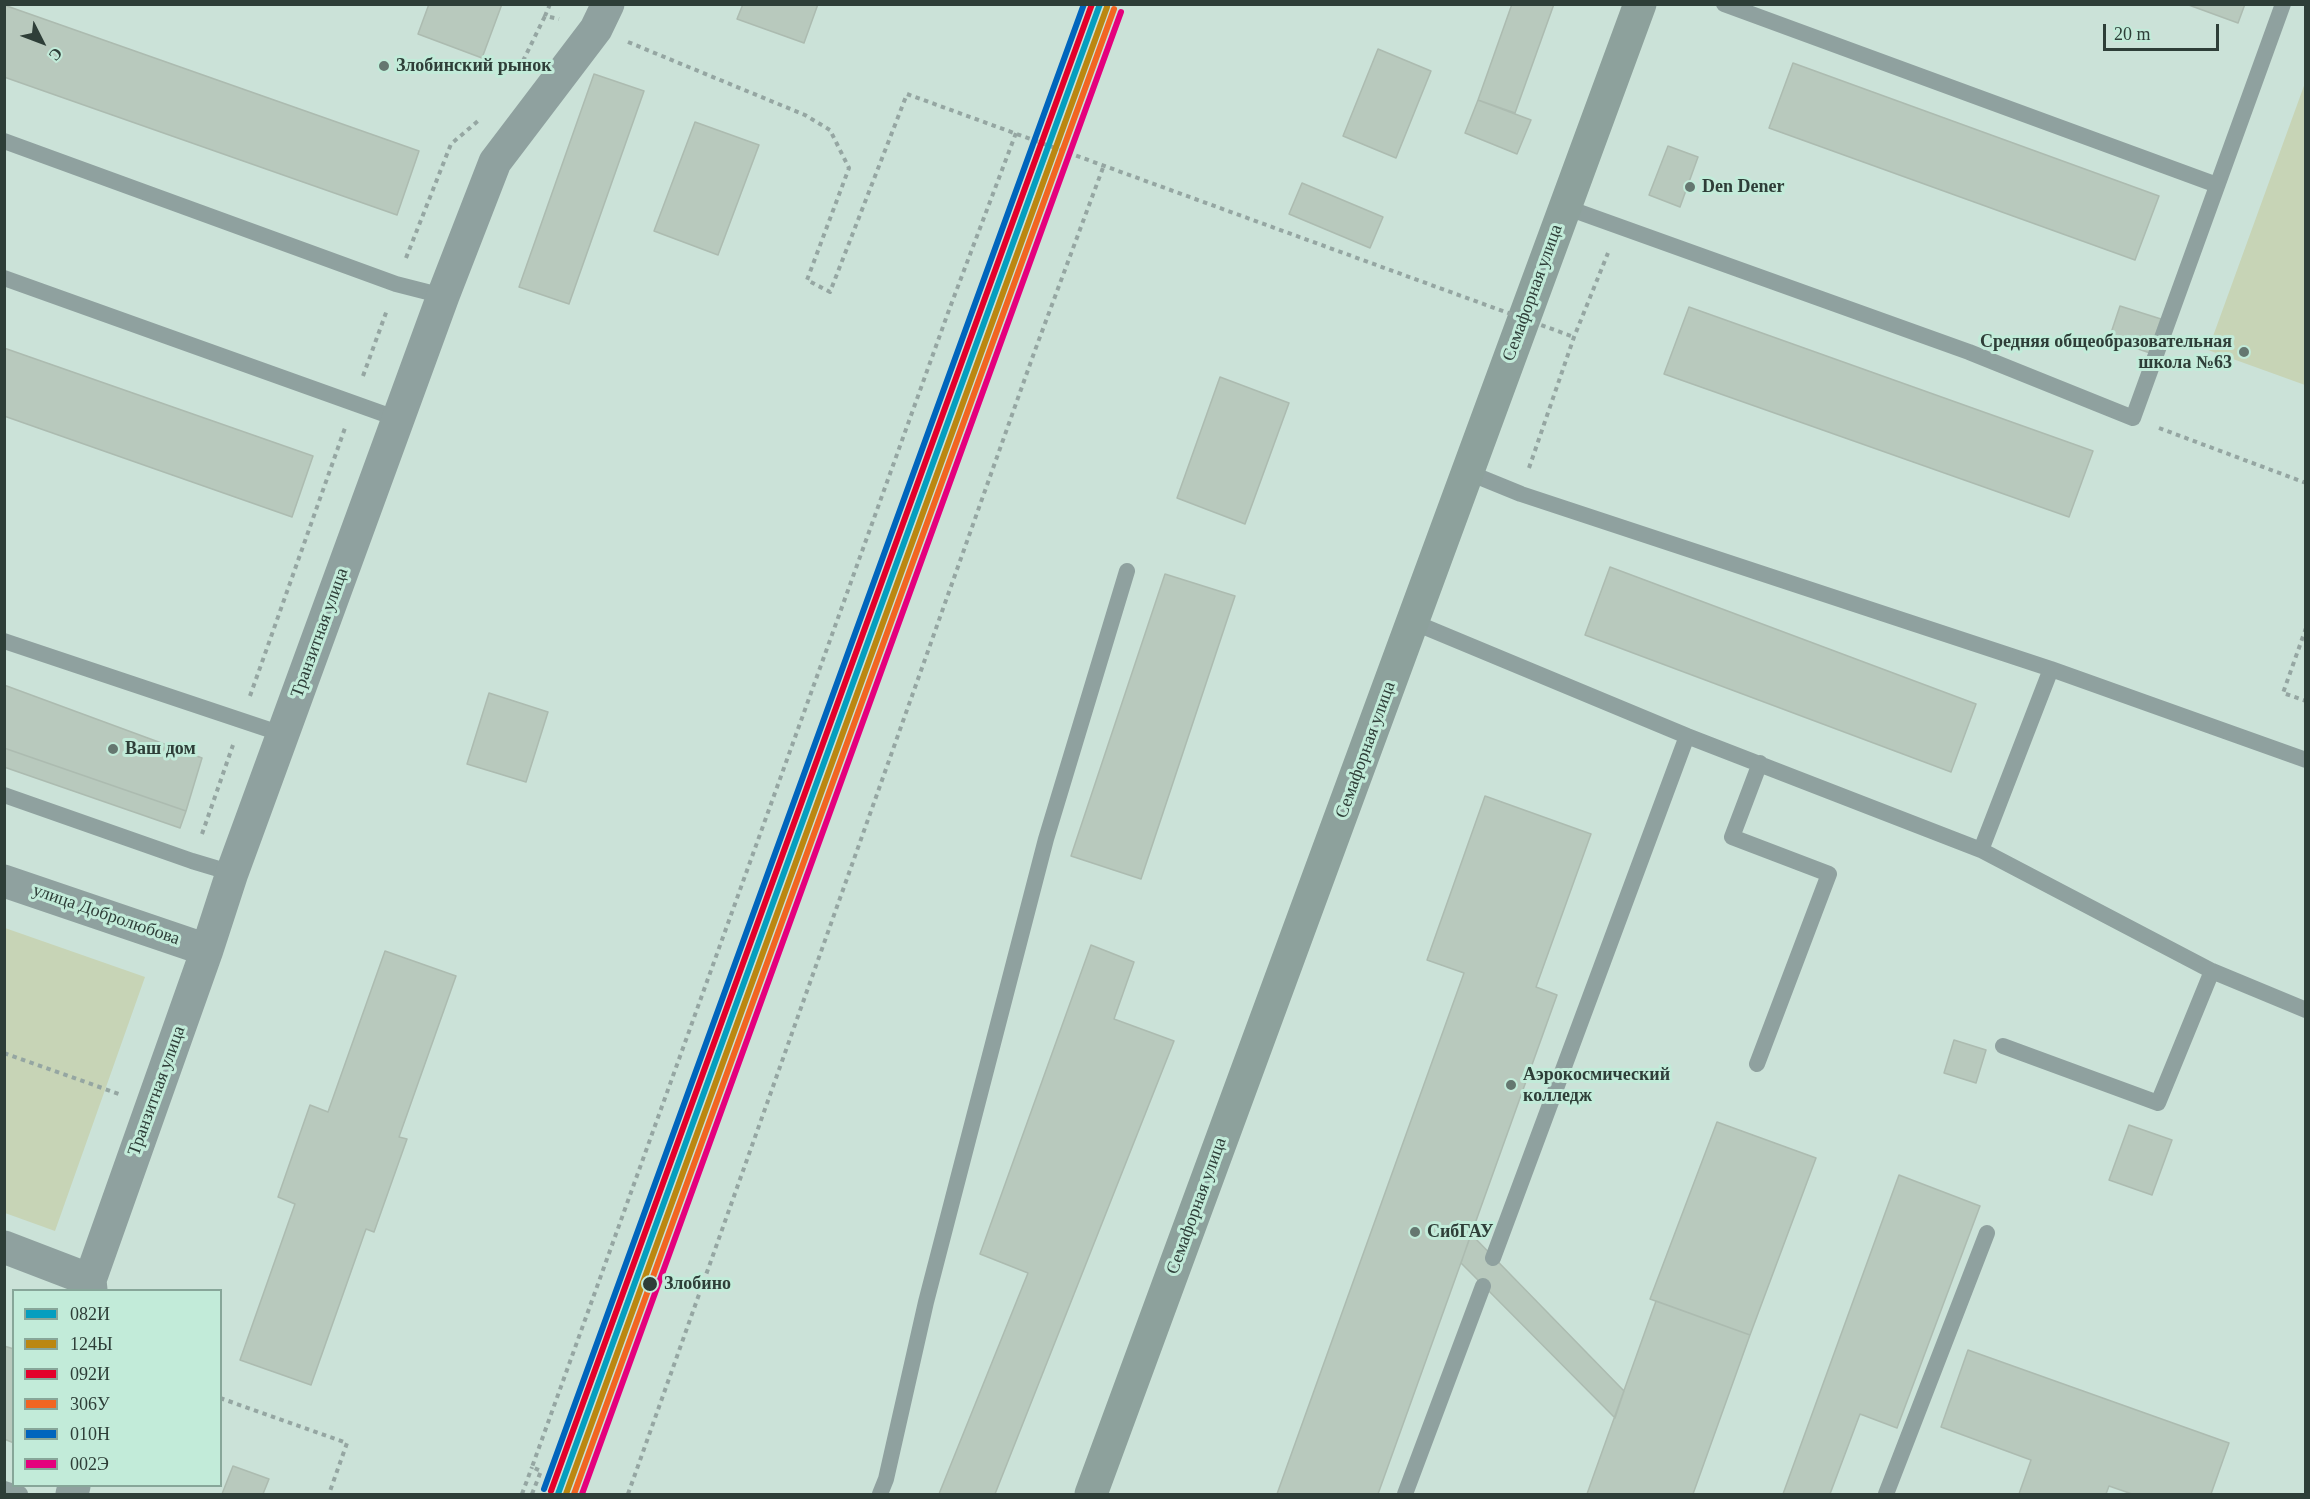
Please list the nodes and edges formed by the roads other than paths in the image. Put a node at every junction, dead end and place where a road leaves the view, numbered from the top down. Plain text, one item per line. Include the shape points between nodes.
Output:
1 (1640, 4) edge
2 (1724, 4) edge
3 (2283, 4) edge
4 (602, 17) edge
5 (4, 141) edge
6 (2217, 185) junction
7 (1565, 207) junction
8 (4, 278) edge
9 (443, 296) junction
10 (398, 419) junction
11 (1467, 472) junction
12 (1127, 571) dead end
13 (1413, 622) junction
14 (4, 641) edge
15 (2051, 669) junction
16 (282, 734) junction
17 (1687, 736) junction
18 (2306, 760) edge
19 (1760, 763) junction
20 (4, 795) edge
21 (1981, 850) junction
22 (232, 873) junction
23 (4, 880) edge
24 (207, 950) junction
25 (2212, 971) junction
26 (2306, 1010) edge
27 (2003, 1046) dead end
28 (1757, 1064) dead end
29 (1987, 1233) dead end
30 (4, 1247) edge
31 (1493, 1258) dead end
32 (91, 1285) edge
33 (1483, 1286) dead end
34 (4, 1490) edge
35 (20, 1494) edge
36 (880, 1494) edge
37 (1091, 1494) edge
38 (1405, 1494) edge
39 (1886, 1494) edge

1 - 7 highway, Семафорная улица
2 - 6 lane
3 - 6 lane
4 - 9 street, Транзитная улица via 495,162
5 - 9 lane via 396,284
6 - 7 lane via 2133,418 1969,352
7 - 11 highway, Семафорная улица
8 - 10 lane
9 - 10 street, Транзитная улица
10 - 16 street, Транзитная улица
11 - 13 highway, Семафорная улица
11 - 15 lane via 1521,494
12 - 36 lane via 1046,839
13 - 17 lane
13 - 37 highway, Семафорная улица
14 - 16 lane
15 - 18 lane
15 - 21 lane
16 - 22 street, Транзитная улица
17 - 19 lane
17 - 31 lane
19 - 21 lane
19 - 28 lane via 1732,837 1829,874
20 - 22 lane
21 - 25 lane
22 - 24 street, Транзитная улица
23 - 24 street, улица Добролюбова
24 - 32 street, Транзитная улица
25 - 26 lane
25 - 27 lane via 2158,1103
29 - 39 lane
30 - 32 street
33 - 38 lane
34 - 35 lane

